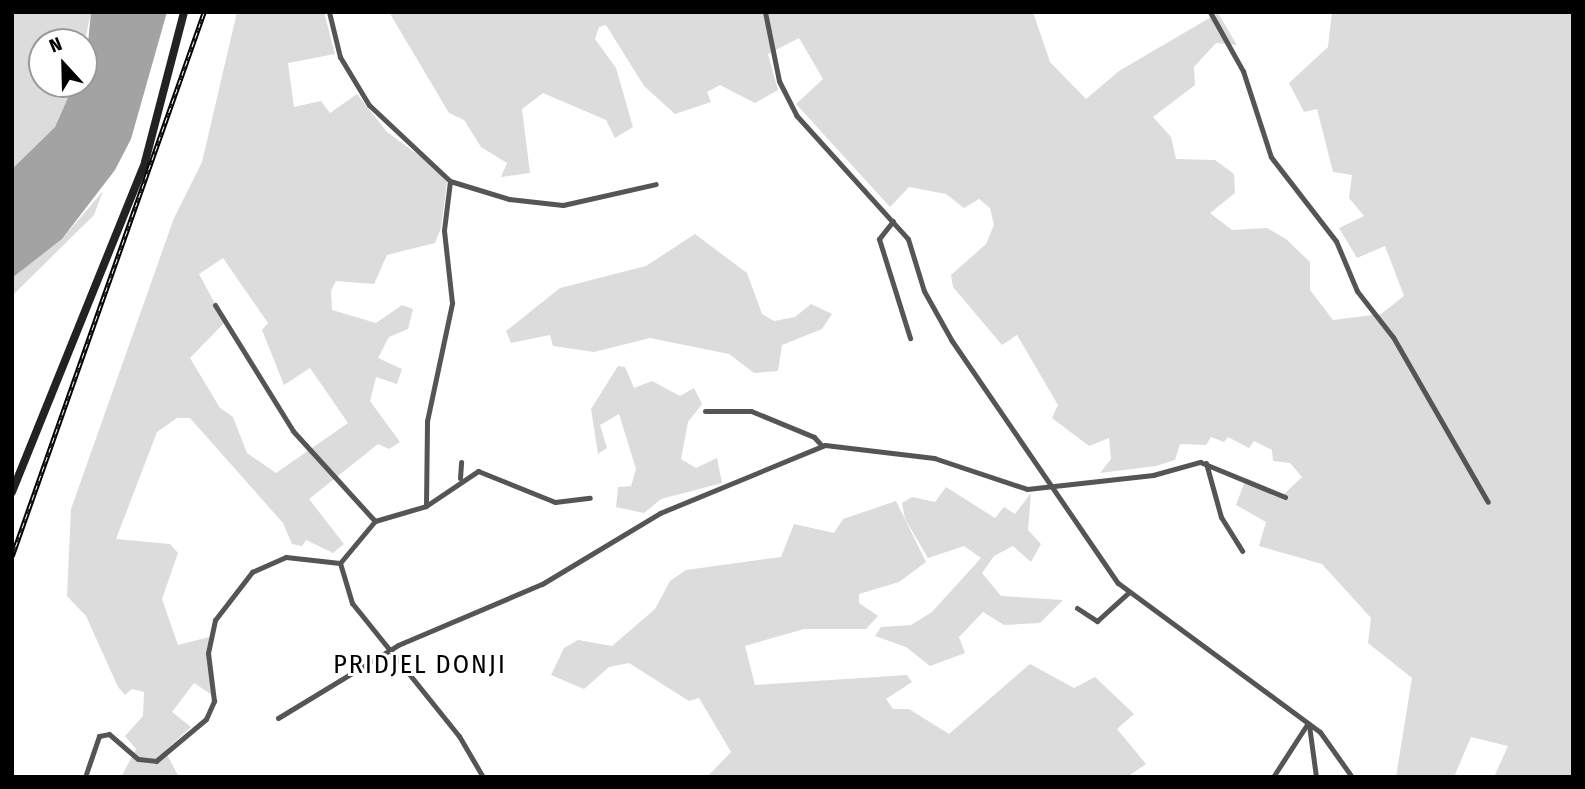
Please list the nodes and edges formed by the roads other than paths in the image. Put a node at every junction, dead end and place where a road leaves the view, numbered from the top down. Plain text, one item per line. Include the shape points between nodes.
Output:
1 (184, 12) edge
2 (329, 12) edge
3 (765, 12) edge
4 (1210, 12) edge
5 (450, 181) junction
6 (656, 184) dead end
7 (893, 221) junction
8 (215, 305) dead end
9 (910, 338) dead end
10 (705, 411) dead end
11 (822, 446) junction
12 (461, 462) dead end
13 (1206, 463) junction
14 (460, 478) junction
15 (1051, 488) junction
16 (12, 492) edge
17 (1285, 497) dead end
18 (590, 498) dead end
19 (1488, 502) dead end
20 (426, 506) junction
21 (375, 521) junction
22 (1241, 551) dead end
23 (340, 563) junction
24 (1128, 593) junction
25 (1077, 608) dead end
26 (392, 649) junction
27 (278, 718) dead end
28 (1308, 723) junction
29 (85, 777) edge
30 (483, 777) edge
31 (1273, 777) edge
32 (1316, 777) edge
33 (1352, 777) edge

1 - 16 main road via 145,162
2 - 5 street via 340,57 369,105
3 - 7 street via 779,81 796,115
4 - 19 street via 1243,71 1271,157 1336,241 1357,291 1393,337
5 - 6 street via 509,199 564,205
5 - 20 street via 444,230 452,303 427,421
7 - 9 street via 880,239
7 - 15 street via 908,239 930,306
8 - 21 street via 293,431
10 - 11 street via 740,408 814,437
11 - 15 street via 905,452 1012,488
11 - 26 street via 670,509 542,584
12 - 14 street
13 - 15 street
13 - 17 street
13 - 22 street via 1221,517
14 - 18 street via 485,472 555,502
14 - 20 street via 446,497
15 - 24 street
20 - 21 street
21 - 23 street
23 - 26 street via 352,603
23 - 29 street via 286,557 252,572 215,620 208,653 214,701 206,719 156,761 138,759 109,734 99,736
24 - 25 street via 1097,621
24 - 28 street via 1192,633
26 - 27 street
26 - 30 street
28 - 31 street
28 - 32 street
28 - 33 street via 1339,752

